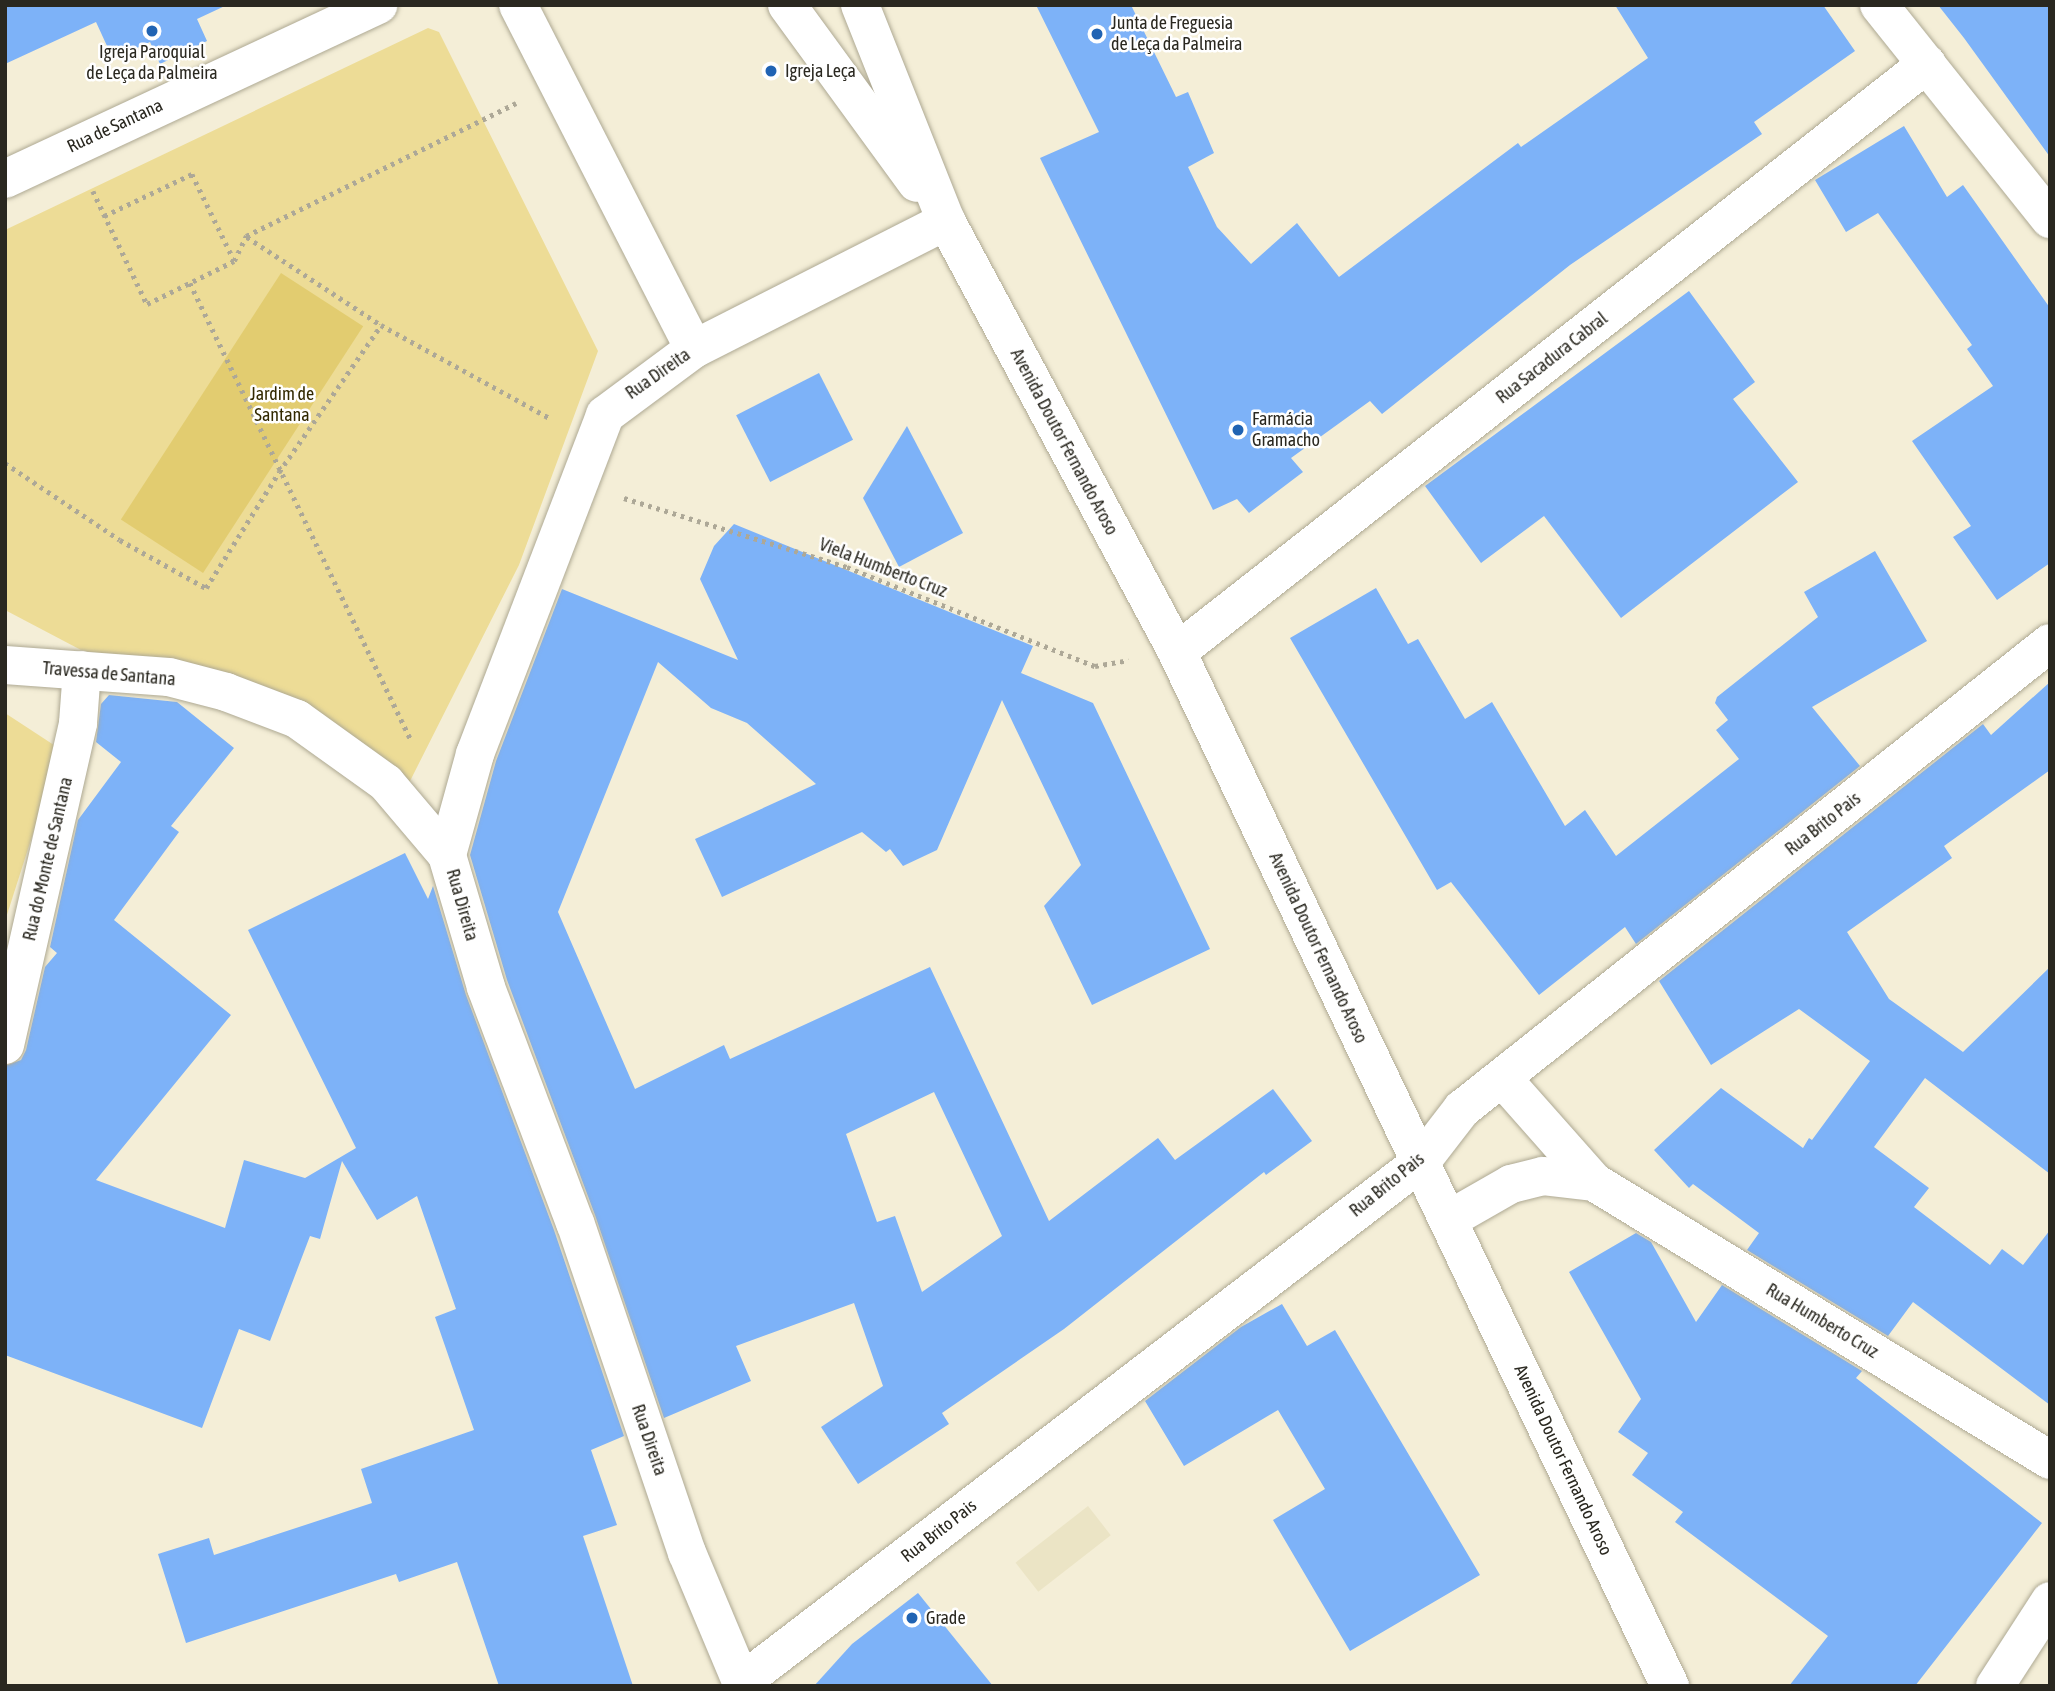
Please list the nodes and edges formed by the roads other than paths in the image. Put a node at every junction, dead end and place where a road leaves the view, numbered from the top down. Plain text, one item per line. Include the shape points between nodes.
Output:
1 (378, 5) edge
2 (518, 5) edge
3 (787, 5) edge
4 (860, 5) edge
5 (1879, 5) edge
6 (1927, 64) junction
7 (5, 179) edge
8 (2050, 219) edge
9 (946, 221) junction
10 (694, 349) junction
11 (2050, 643) edge
12 (1177, 652) junction
13 (5, 665) edge
14 (82, 670) junction
15 (447, 855) junction
16 (5, 1045) edge
17 (1503, 1079) junction
18 (1421, 1162) junction
19 (1594, 1182) junction
20 (1448, 1220) junction
21 (2050, 1460) edge
22 (2050, 1601) edge
23 (742, 1684) edge
24 (1670, 1686) edge
25 (1995, 1686) edge

1 - 7 street, Rua de Santana
2 - 10 street
3 - 9 street, Avenida Doutor Fernando Aroso
4 - 9 street, Avenida Doutor Fernando Aroso
5 - 6 street
6 - 8 street
6 - 12 street, Rua Sacadura Cabral
9 - 10 street, Rua Direita
9 - 12 street, Avenida Doutor Fernando Aroso
10 - 15 street, Rua Direita via 604,415 475,754
11 - 17 street, Rua Brito Pais
12 - 18 street, Avenida Doutor Fernando Aroso
13 - 14 street, Travessa de Santana
14 - 15 street, Travessa de Santana via 169,677 226,692 297,719 386,783
14 - 16 street, Rua do Monte de Santana via 78,723
15 - 23 street, Rua Direita via 486,987 575,1223 687,1553
17 - 18 street, Rua Brito Pais via 1462,1109
17 - 19 street, Rua Humberto Cruz
18 - 20 street, Avenida Doutor Fernando Aroso
18 - 23 street, Rua Brito Pais
19 - 20 street, Rua Humberto Cruz via 1543,1176 1511,1184
19 - 21 street, Rua Humberto Cruz
20 - 24 street, Avenida Doutor Fernando Aroso
22 - 25 street

